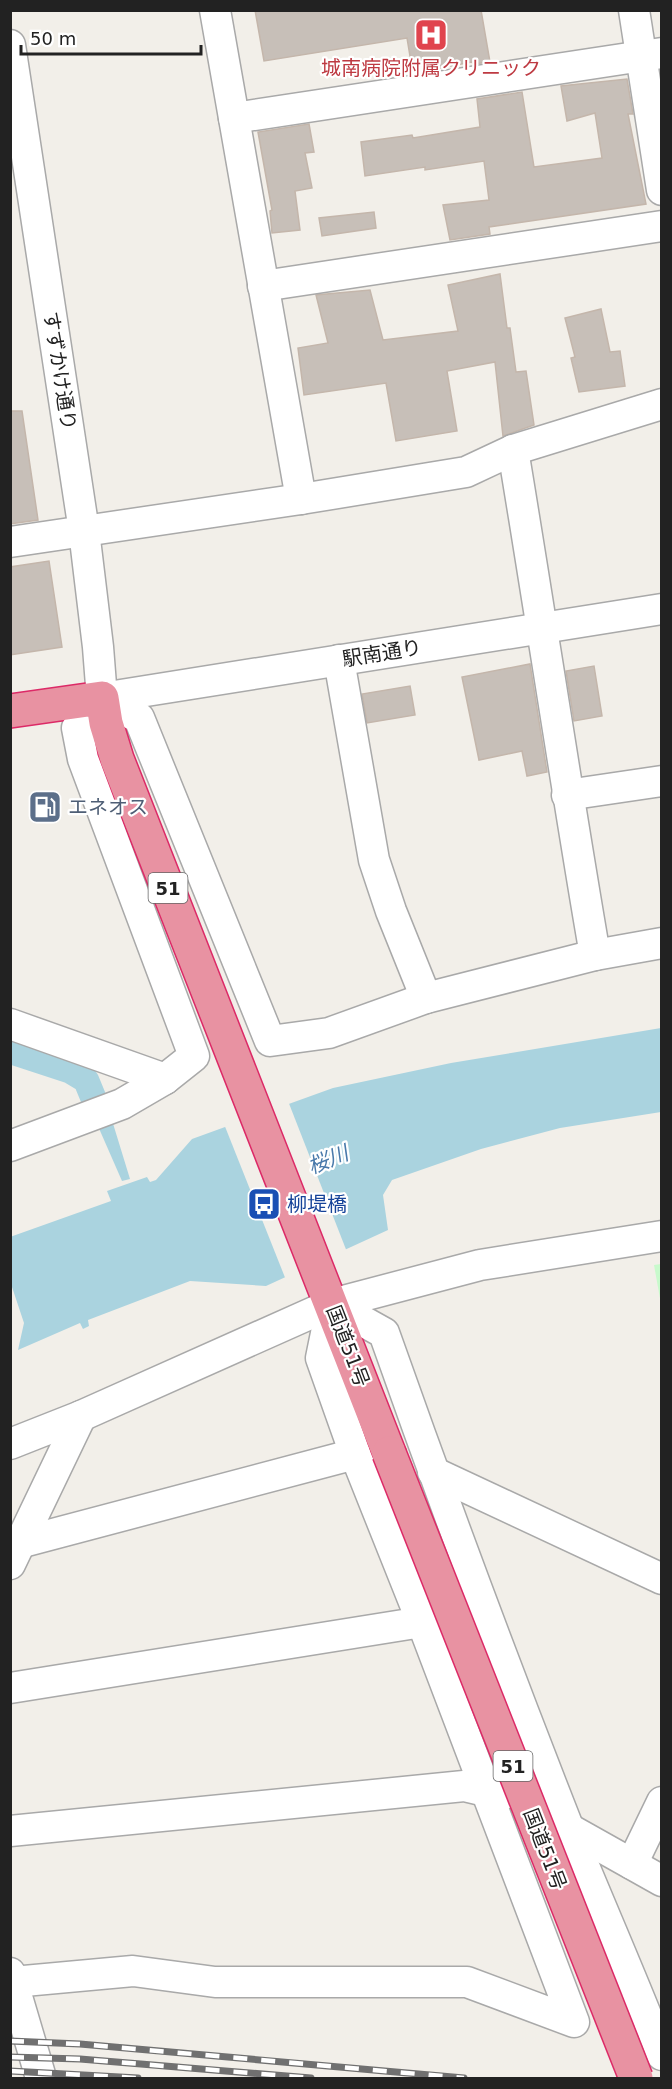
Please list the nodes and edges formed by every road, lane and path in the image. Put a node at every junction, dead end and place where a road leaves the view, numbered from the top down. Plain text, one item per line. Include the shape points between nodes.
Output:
1 (215, 10) edge
2 (634, 10) edge
3 (10, 45) edge
4 (651, 54) edge
5 (234, 118) junction
6 (662, 190) edge
7 (662, 226) edge
8 (263, 286) junction
9 (662, 404) edge
10 (513, 450) junction
11 (301, 500) junction
12 (84, 531) junction
13 (10, 542) edge
14 (662, 609) edge
15 (543, 627) junction
16 (339, 660) junction
17 (102, 698) junction
18 (10, 711) edge
19 (662, 781) edge
20 (567, 795) junction
21 (662, 943) edge
22 (595, 955) junction
23 (426, 998) junction
24 (10, 1024) edge
25 (165, 1079) junction
26 (10, 1146) edge
27 (662, 1236) edge
28 (332, 1304) junction
29 (81, 1416) junction
30 (10, 1444) edge
31 (355, 1454) junction
32 (433, 1472) junction
33 (15, 1553) edge
34 (662, 1579) edge
35 (422, 1622) junction
36 (10, 1688) edge
37 (486, 1790) junction
38 (662, 1802) edge
39 (570, 1830) junction
40 (10, 1831) edge
41 (632, 1864) junction
42 (662, 1881) edge
43 (12, 1977) edge
44 (662, 2055) edge
45 (41, 2079) edge
46 (636, 2079) edge

1 - 5 street
2 - 4 street
3 - 12 street, すずかけ通り
4 - 5 street
4 - 6 street
5 - 8 street
7 - 8 street
8 - 11 street
9 - 10 street
10 - 11 street via 466,472
10 - 15 street
11 - 12 street
12 - 13 street
12 - 17 street, すずかけ通り
14 - 15 street, 駅南通り
15 - 16 street, 駅南通り
15 - 20 street
16 - 17 street, 駅南通り
16 - 23 street via 374,860
17 - 18 highway
17 - 23 street via 139,718 270,1041 329,1033
17 - 25 street via 77,728 83,759 194,1056
17 - 28 highway, 国道51号 / 51 via 117,759
19 - 20 street
20 - 22 street
21 - 22 street
22 - 23 street
24 - 25 street
25 - 26 street via 122,1104
27 - 28 street via 480,1265
28 - 29 street
28 - 31 street via 321,1358
28 - 32 street via 384,1333
28 - 46 highway, 国道51号 / 51, bridge
29 - 30 street
29 - 33 street
31 - 33 street
31 - 35 street
32 - 34 street
32 - 39 street
35 - 36 street
35 - 37 street
37 - 39 street via 541,1812
37 - 40 street via 464,1786
37 - 43 street via 574,2022 467,1982 215,1982 133,1971
38 - 41 street
39 - 41 street
39 - 44 street
41 - 42 street
43 - 45 street

